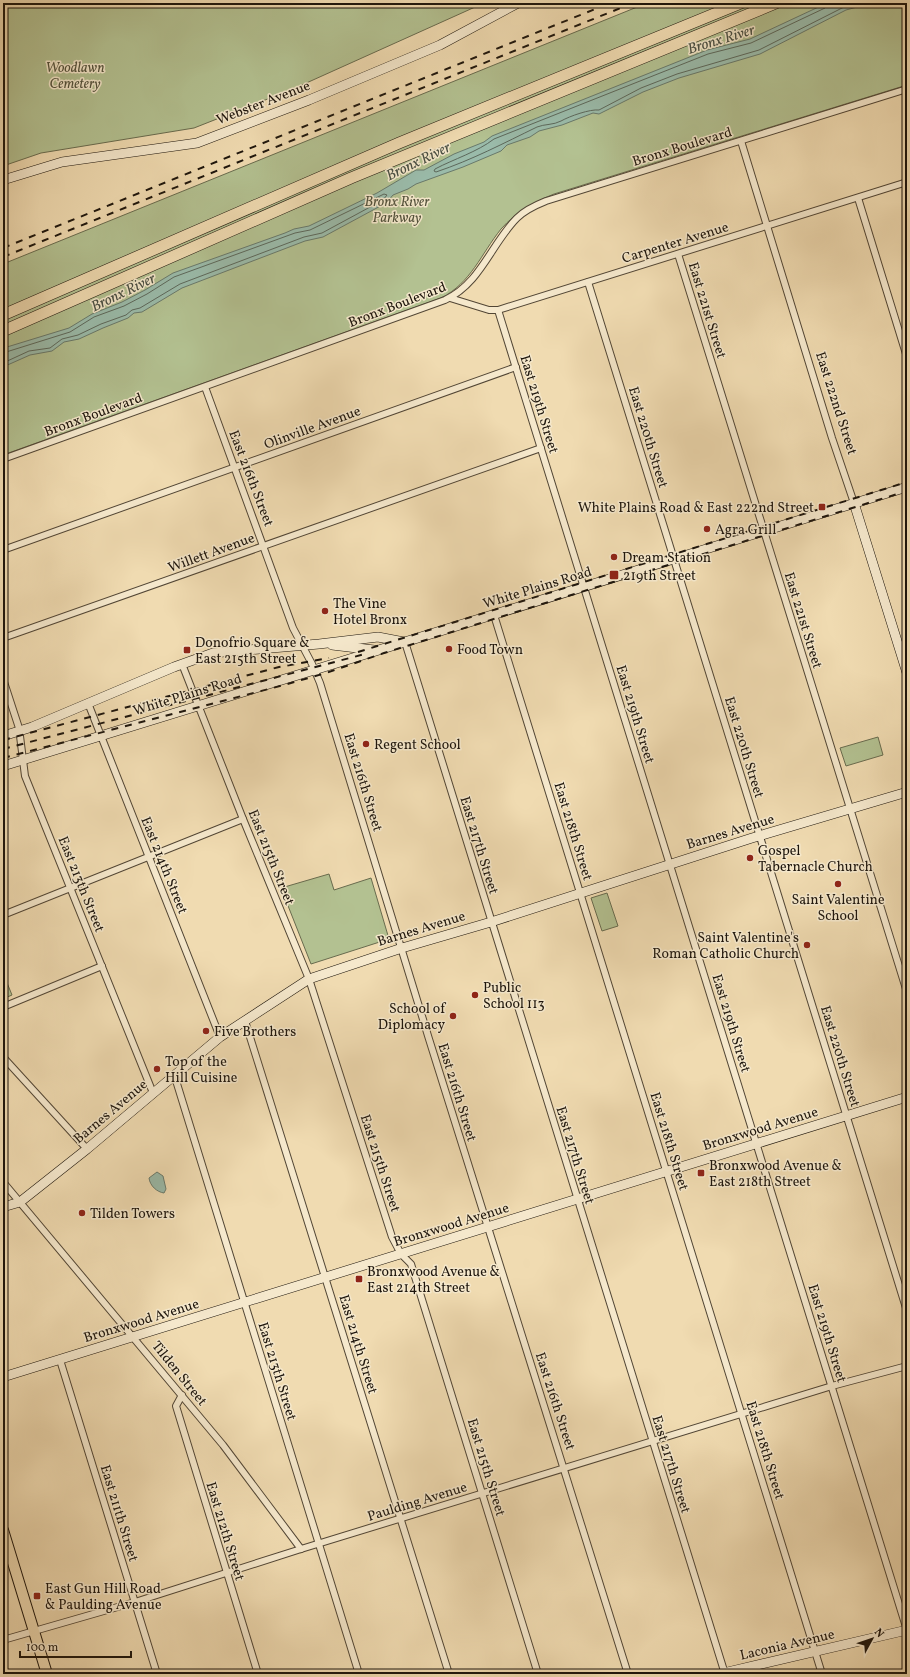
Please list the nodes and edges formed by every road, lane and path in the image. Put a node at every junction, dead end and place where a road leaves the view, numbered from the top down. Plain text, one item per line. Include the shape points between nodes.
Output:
1 (518, 3) edge
2 (741, 3) edge
3 (776, 3) edge
4 (907, 89) edge
5 (741, 141) junction
6 (3, 180) edge
7 (907, 182) edge
8 (858, 198) junction
9 (768, 226) junction
10 (678, 254) junction
11 (588, 282) junction
12 (450, 298) junction
13 (498, 310) junction
14 (3, 315) edge
15 (3, 331) edge
16 (907, 357) edge
17 (516, 367) junction
18 (205, 387) junction
19 (541, 448) junction
20 (3, 459) edge
21 (234, 467) junction
22 (907, 487) edge
23 (854, 503) junction
24 (764, 531) junction
25 (264, 546) junction
26 (3, 550) edge
27 (674, 559) junction
28 (584, 587) junction
29 (494, 615) junction
30 (3, 638) edge
31 (405, 642) junction
32 (319, 644) junction
33 (302, 645) junction
34 (380, 650) junction
35 (182, 664) junction
36 (315, 670) junction
37 (907, 674) edge
38 (3, 679) edge
39 (88, 703) junction
40 (199, 706) junction
41 (20, 731) junction
42 (101, 735) junction
43 (3, 736) edge
44 (24, 759) junction
45 (3, 766) edge
46 (907, 792) edge
47 (850, 809) junction
48 (243, 819) junction
49 (760, 836) junction
50 (149, 857) junction
51 (670, 864) junction
52 (71, 888) junction
53 (581, 892) junction
54 (3, 915) edge
55 (491, 922) junction
56 (402, 948) junction
57 (102, 966) junction
58 (309, 979) junction
59 (907, 992) edge
60 (3, 1007) edge
61 (245, 1022) junction
62 (220, 1037) junction
63 (3, 1057) edge
64 (174, 1074) junction
65 (153, 1093) junction
66 (907, 1097) edge
67 (846, 1116) junction
68 (757, 1144) junction
69 (87, 1149) junction
70 (667, 1171) junction
71 (3, 1182) edge
72 (577, 1199) junction
73 (20, 1202) junction
74 (3, 1207) edge
75 (488, 1227) junction
76 (401, 1254) junction
77 (326, 1277) junction
78 (245, 1302) junction
79 (907, 1311) edge
80 (134, 1337) junction
81 (60, 1360) junction
82 (907, 1366) edge
83 (3, 1378) edge
84 (832, 1386) junction
85 (182, 1396) junction
86 (743, 1414) junction
87 (652, 1441) junction
88 (564, 1468) junction
89 (482, 1493) junction
90 (401, 1518) junction
91 (3, 1530) edge
92 (319, 1544) junction
93 (5, 1546) edge
94 (301, 1549) junction
95 (226, 1574) junction
96 (135, 1602) junction
97 (907, 1630) edge
98 (34, 1631) junction
99 (3, 1640) edge
100 (816, 1651) junction
101 (48, 1674) edge
102 (157, 1674) edge
103 (258, 1674) edge
104 (359, 1674) edge
105 (449, 1674) edge
106 (538, 1674) edge
107 (628, 1674) edge
108 (723, 1674) edge
109 (822, 1674) edge

1 - 6 street, Webster Avenue via 440,45 309,100 204,140 62,162
2 - 14 highway via 399,143
3 - 15 highway via 351,178
4 - 5 street, Bronx Boulevard
5 - 9 street, East 222nd Street
5 - 12 street, Bronx Boulevard via 553,198 534,207 518,217 474,278
7 - 8 street, Carpenter Avenue
8 - 9 street, Carpenter Avenue
8 - 16 street
9 - 10 street, Carpenter Avenue
9 - 23 street, East 222nd Street
10 - 11 street, Carpenter Avenue
10 - 24 street, East 221st Street
11 - 13 street, Carpenter Avenue
11 - 27 street, East 220th Street
12 - 13 street, Carpenter Avenue
12 - 18 street, Bronx Boulevard
13 - 17 street, East 219th Street
17 - 19 street, East 219th Street
17 - 21 street, Olinville Avenue
18 - 20 street, Bronx Boulevard
18 - 21 street, East 216th Street
19 - 25 street, Willett Avenue
19 - 28 street, East 219th Street
21 - 25 street, East 216th Street
21 - 26 street, Olinville Avenue
22 - 23 street, White Plains Road
23 - 24 street, White Plains Road
23 - 37 street, East 222nd Street
24 - 27 street, White Plains Road
24 - 47 street, East 221st Street
25 - 30 street, Willett Avenue
25 - 33 street, East 216th Street via 293,628
27 - 28 street, White Plains Road
27 - 49 street, East 220th Street
28 - 29 street, White Plains Road
28 - 51 street, East 219th Street
29 - 31 street, White Plains Road
29 - 53 street, East 218th Street
31 - 32 street, White Plains Road via 378,637
31 - 34 street, White Plains Road
31 - 55 street, East 217th Street
32 - 33 street, White Plains Road
32 - 34 street, White Plains Road
33 - 35 street, White Plains Road via 212,653
33 - 36 street, East 216th Street
34 - 36 street, White Plains Road
35 - 39 street, White Plains Road
35 - 40 street, East 215th Street
36 - 40 street, White Plains Road
36 - 56 street, East 216th Street
38 - 41 street, East 213th Street
39 - 41 street, White Plains Road
39 - 42 street, East 214th Street
40 - 42 street, White Plains Road
40 - 48 street, East 215th Street
41 - 43 street, White Plains Road
41 - 44 street, East 213th Street
42 - 44 street, White Plains Road
42 - 50 street, East 214th Street
44 - 45 street, White Plains Road
44 - 52 street, East 213th Street via 25,776
46 - 47 street, Barnes Avenue
47 - 49 street, Barnes Avenue
47 - 59 street, East 221st Street
48 - 50 street
48 - 58 street, East 215th Street
49 - 51 street, Barnes Avenue
49 - 67 street, East 220th Street
50 - 52 street
50 - 62 street, East 214th Street
51 - 53 street, Barnes Avenue
51 - 68 street, East 219th Street
52 - 54 street
52 - 57 street, East 213th Street
53 - 55 street, Barnes Avenue
53 - 70 street, East 218th Street
55 - 56 street, Barnes Avenue
55 - 72 street, East 217th Street
56 - 58 street, Barnes Avenue
56 - 75 street, East 216th Street
57 - 60 street
57 - 65 street, East 213th Street
58 - 61 street, Barnes Avenue
58 - 76 street, East 215th Street via 392,1238
61 - 62 street, Barnes Avenue
61 - 77 street, East 214th Street
62 - 64 street, Barnes Avenue
63 - 69 street
64 - 65 street, Barnes Avenue
64 - 78 street, East 213th Street
65 - 69 street, Barnes Avenue
66 - 67 street, Bronxwood Avenue
67 - 68 street, Bronxwood Avenue
67 - 79 street, East 220th Street
68 - 70 street, Bronxwood Avenue
68 - 84 street, East 219th Street
69 - 73 street, Barnes Avenue
70 - 72 street, Bronxwood Avenue
70 - 86 street, East 218th Street
71 - 73 street, Tilden Street
72 - 75 street, Bronxwood Avenue
72 - 87 street, East 217th Street
73 - 74 street, Barnes Avenue
73 - 80 street, Tilden Street
75 - 76 street, Bronxwood Avenue
75 - 88 street, East 216th Street
76 - 77 street, Bronxwood Avenue
76 - 89 street, East 215th Street via 411,1264
77 - 78 street, Bronxwood Avenue
77 - 90 street, East 214th Street
78 - 80 street, Bronxwood Avenue
78 - 92 street, East 213th Street
80 - 81 street, Bronxwood Avenue
80 - 85 street, Tilden Street
81 - 83 street, Bronxwood Avenue
81 - 96 street, East 211th Street
82 - 84 street, Paulding Avenue
84 - 86 street, Paulding Avenue
84 - 97 street, East 219th Street
85 - 94 street, Tilden Street via 223,1445
85 - 95 street, East 212th Street via 176,1406
86 - 87 street, Paulding Avenue
86 - 100 street, East 218th Street
87 - 88 street, Paulding Avenue
87 - 108 street, East 217th Street
88 - 89 street, Paulding Avenue
88 - 107 street, East 216th Street
89 - 90 street, Paulding Avenue
89 - 106 street, East 215th Street
90 - 92 street, Paulding Avenue
90 - 105 street, East 214th Street
91 - 93 main road
92 - 94 street, Paulding Avenue
92 - 104 street, East 213th Street
93 - 98 main road
94 - 95 street, Paulding Avenue
95 - 96 street, Paulding Avenue
95 - 103 street, East 212th Street
96 - 98 street, Paulding Avenue
96 - 102 street, East 211th Street
97 - 100 street, Laconia Avenue
98 - 99 street, Paulding Avenue
98 - 101 main road
100 - 108 street, Laconia Avenue
100 - 109 street, East 218th Street

